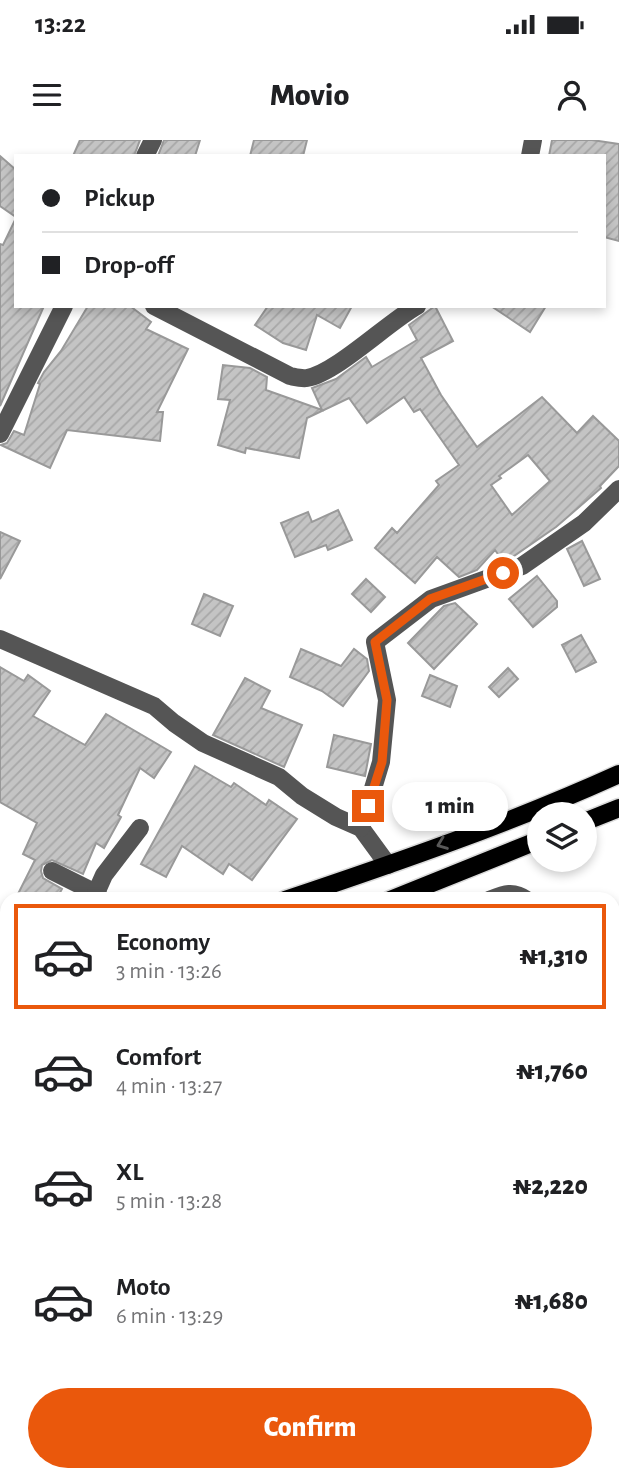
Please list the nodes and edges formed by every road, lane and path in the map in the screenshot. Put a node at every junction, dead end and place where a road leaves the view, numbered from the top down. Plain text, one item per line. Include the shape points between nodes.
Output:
1 (63, 308) edge
2 (159, 308) edge
3 (413, 308) edge
4 (0, 434) edge
5 (619, 489) edge
6 (0, 639) edge
7 (619, 774) edge
8 (619, 808) edge
9 (597, 817) edge
10 (140, 828) dead end
11 (361, 828) junction
12 (527, 845) edge
13 (388, 865) junction
14 (52, 871) dead end
15 (91, 892) edge
16 (100, 892) edge
17 (309, 892) edge
18 (410, 892) edge

1 - 4 street
2 - 3 street via 290,376 306,378 331,368
5 - 11 street via 584,523 522,566 430,599 375,642 387,700 382,762
6 - 11 street via 155,706 203,743 279,777 335,817
7 -> 13 main road
8 - 9 main road
10 - 16 street via 104,875
11 - 13 street
12 - 18 main road
13 - 17 main road
14 - 15 street

